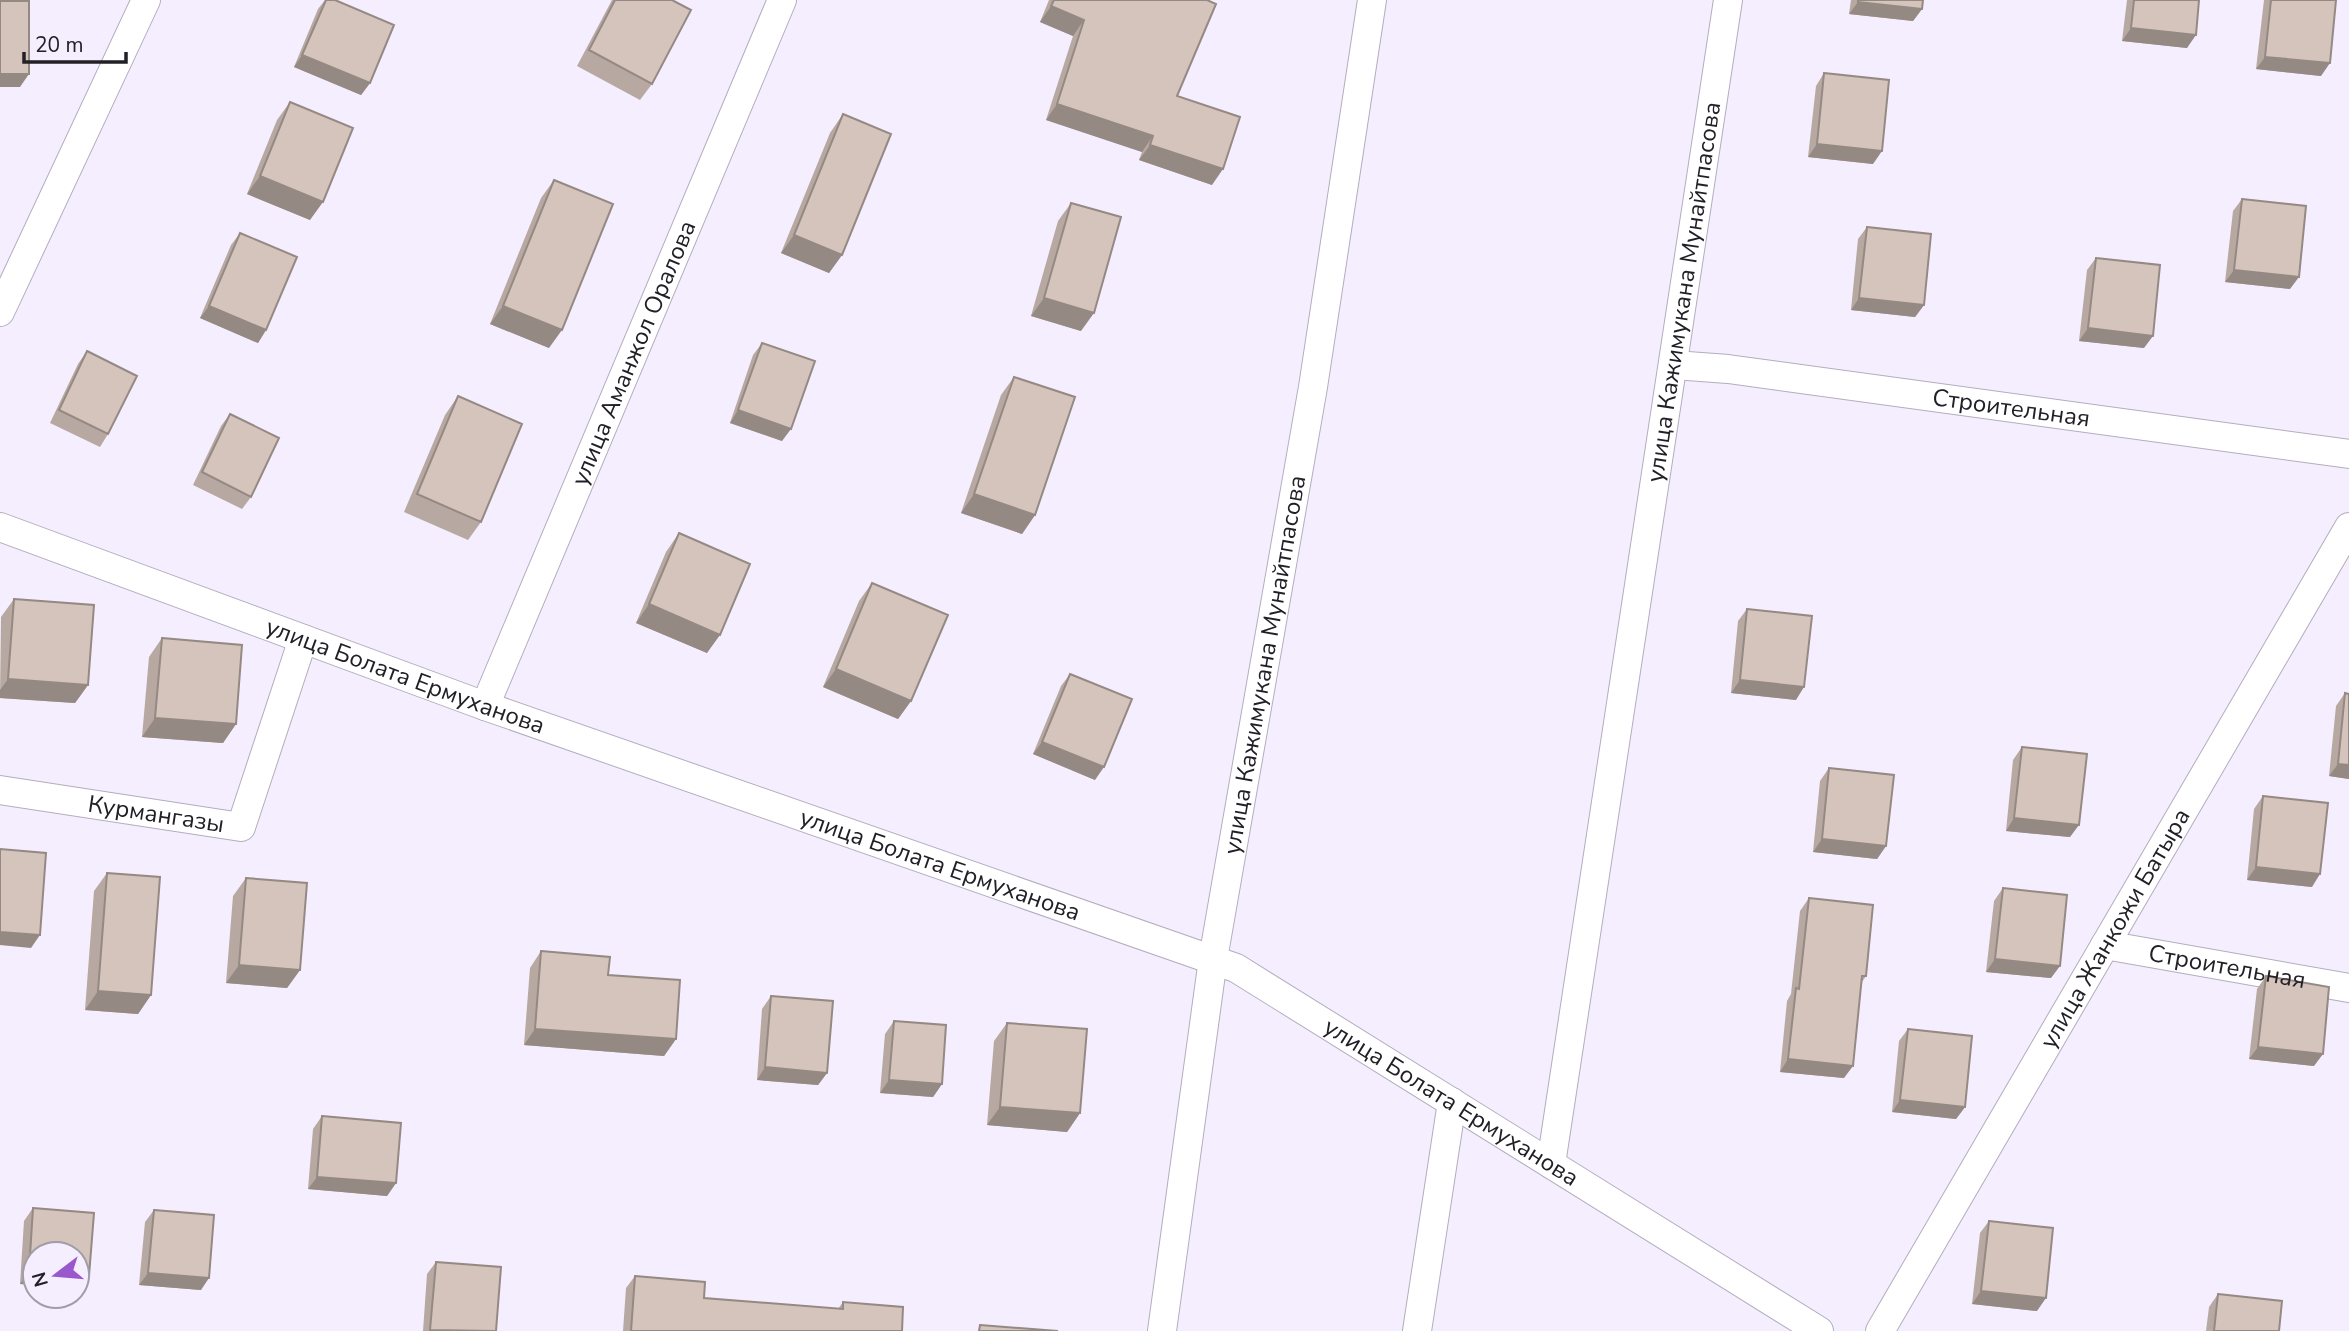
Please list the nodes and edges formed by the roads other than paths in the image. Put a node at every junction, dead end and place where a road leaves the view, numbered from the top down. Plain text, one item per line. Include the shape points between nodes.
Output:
1 (146, 0) edge
2 (782, 0) edge
3 (1373, 0) edge
4 (1728, 0) edge
5 (0, 312) edge
6 (1674, 365) junction
7 (2349, 454) edge
8 (0, 527) edge
9 (2349, 527) edge
10 (303, 639) junction
11 (485, 706) junction
12 (0, 790) edge
13 (2105, 945) junction
14 (1213, 959) junction
15 (2349, 988) edge
16 (1452, 1102) junction
17 (1551, 1164) junction
18 (1162, 1331) edge
19 (1417, 1331) edge
20 (1819, 1331) edge
21 (1880, 1331) edge

1 - 5 street
2 - 11 street, улица Аманжол Оралова
3 - 14 street, улица Кажимукана Мунайтпасова via 1312,387
4 - 6 street, улица Кажимукана Мунайтпасова
6 - 7 street, Строительная
6 - 17 street, улица Кажимукана Мунайтпасова
8 - 10 street, улица Болата Ермуханова
9 - 13 street, улица Жанкожи Батыра
10 - 11 street, улица Болата Ермуханова
10 - 12 street, Курмангазы via 241,827
11 - 14 street, улица Болата Ермуханова
13 - 15 street, Строительная
13 - 21 street, улица Жанкожи Батыра
14 - 16 street, улица Болата Ермуханова via 1236,968
14 - 18 street, улица Кажимукана Мунайтпасова
16 - 17 street, улица Болата Ермуханова
16 - 19 street
17 - 20 street, улица Болата Ермуханова

